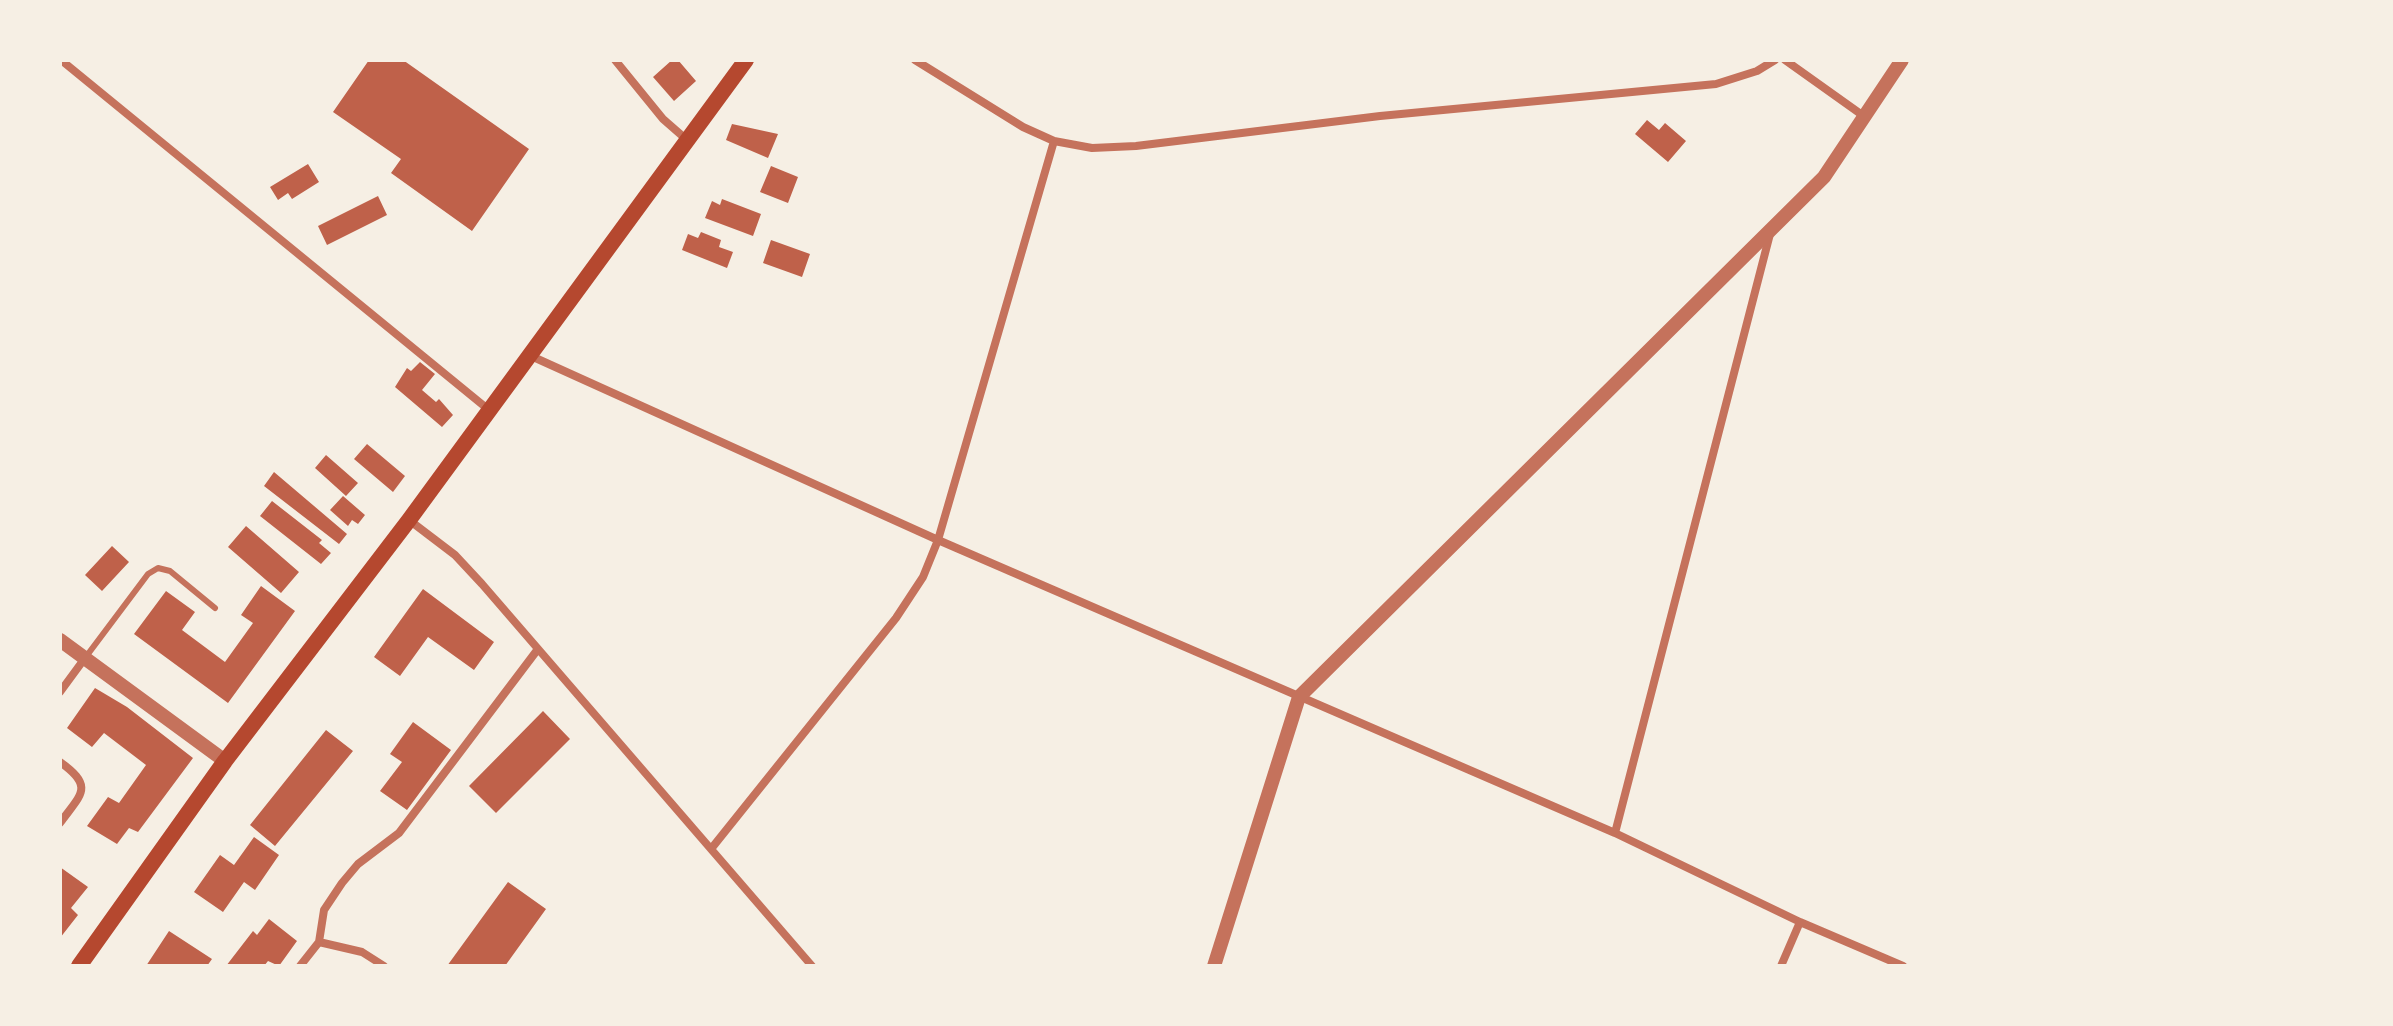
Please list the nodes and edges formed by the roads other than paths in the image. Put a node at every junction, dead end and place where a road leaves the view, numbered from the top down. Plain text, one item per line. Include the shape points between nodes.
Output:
1 (61, 60) edge
2 (615, 60) edge
3 (746, 60) edge
4 (915, 60) edge
5 (1775, 60) edge
6 (1785, 60) edge
7 (1902, 60) edge
8 (1865, 117) junction
9 (687, 140) junction
10 (1054, 141) junction
11 (1771, 230) junction
12 (531, 356) junction
13 (490, 410) junction
14 (409, 520) junction
15 (938, 540) junction
16 (215, 608) dead end
17 (60, 640) edge
18 (538, 649) junction
19 (85, 658) junction
20 (60, 692) edge
21 (1299, 697) junction
22 (225, 761) junction
23 (60, 762) edge
24 (60, 823) edge
25 (1615, 833) junction
26 (711, 849) junction
27 (1800, 922) junction
28 (319, 942) junction
29 (79, 966) edge
30 (300, 966) edge
31 (384, 966) edge
32 (812, 966) edge
33 (1214, 966) edge
34 (1781, 966) edge
35 (1903, 966) edge

1 - 13 street
2 - 9 street
3 - 9 main road
4 - 10 street
5 - 10 street via 1716,84 1136,146 1092,148
6 - 8 street
7 - 8 street
8 - 11 street via 1824,177
9 - 12 main road
10 - 15 street
11 - 21 street
11 - 25 street
12 - 13 main road
12 - 15 street
13 - 14 main road
14 - 18 street via 455,555
14 - 22 main road
15 - 21 street
15 - 26 street via 923,577 896,618
16 - 19 lane via 170,571 158,568
17 - 19 street
18 - 26 street
18 - 28 street via 399,833 342,883 324,910
19 - 20 street
19 - 22 street
21 - 25 street
21 - 33 street
22 - 29 main road
23 - 24 street via 83,784
25 - 27 street
26 - 32 street
27 - 34 street
27 - 35 street
28 - 30 street
28 - 31 street via 362,952

